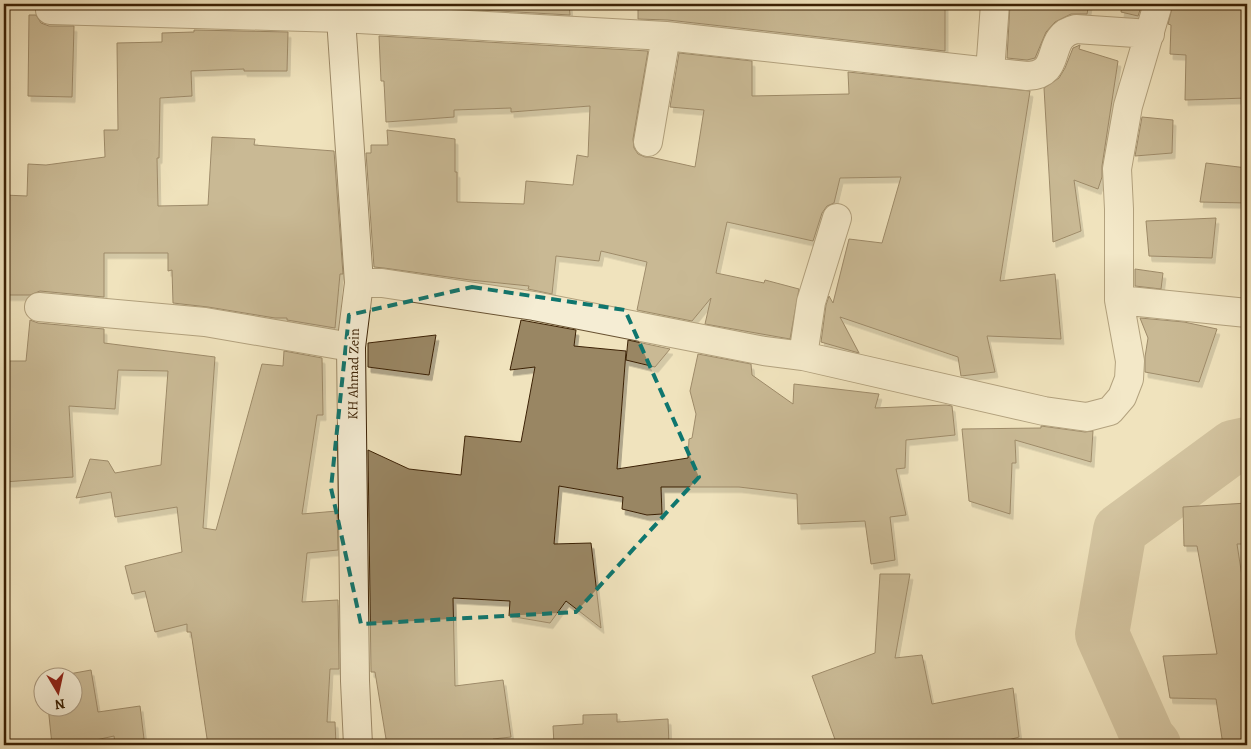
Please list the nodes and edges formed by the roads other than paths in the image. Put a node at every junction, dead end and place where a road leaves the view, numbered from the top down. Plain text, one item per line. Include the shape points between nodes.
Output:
1 (995, 4) edge
2 (1158, 4) edge
3 (50, 10) dead end
4 (340, 11) edge
5 (1150, 34) junction
6 (666, 36) junction
7 (990, 72) junction
8 (648, 142) dead end
9 (837, 218) dead end
10 (359, 283) junction
11 (1118, 300) junction
12 (39, 307) dead end
13 (1247, 313) edge
14 (352, 348) junction
15 (804, 356) junction
16 (358, 745) edge

1 - 7 street
2 - 5 street
3 - 4 street
4 - 6 street
4 - 10 street, KH Ahmad Zein
5 - 7 street via 1066,31 1059,38 1051,62 1038,75
5 - 11 street via 1128,106 1117,169
6 - 7 street
6 - 8 street
9 - 15 street via 811,302
10 - 14 street, KH Ahmad Zein
10 - 15 street via 382,283 534,306
11 - 13 street
11 - 15 street via 1130,361 1128,379 1122,398 1110,411 1087,417 1044,411
12 - 14 street via 205,322
14 - 16 street, KH Ahmad Zein

